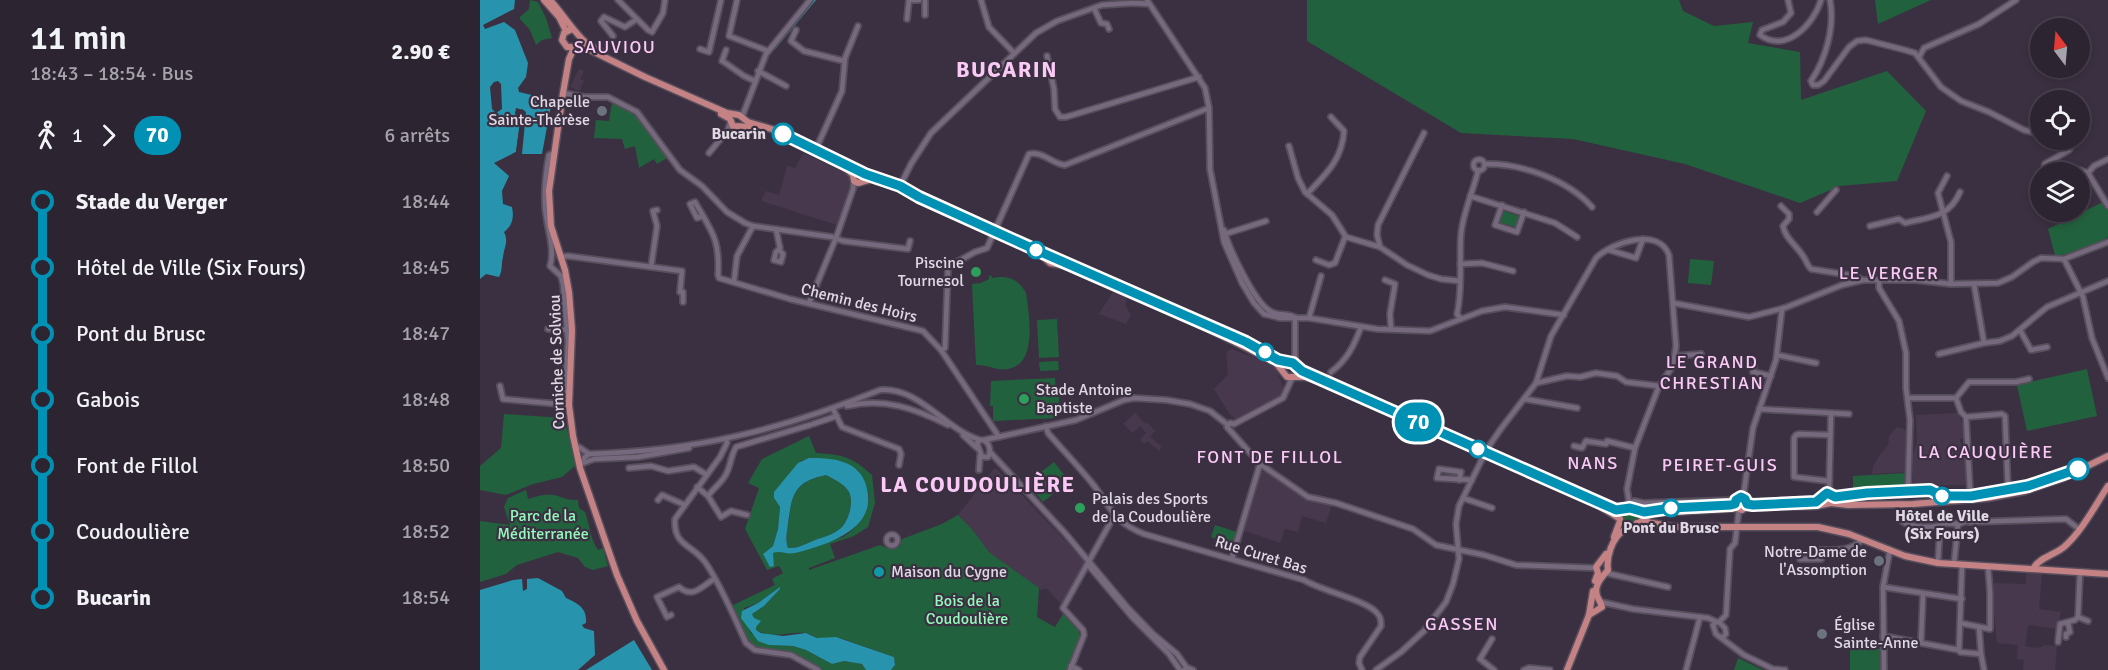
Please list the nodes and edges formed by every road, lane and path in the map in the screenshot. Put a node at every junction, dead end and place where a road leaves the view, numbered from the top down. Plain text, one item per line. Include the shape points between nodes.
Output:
1 (544, 0) edge
2 (550, 0) edge
3 (618, 0) edge
4 (665, 0) edge
5 (721, 0) edge
6 (737, 0) edge
7 (810, 0) edge
8 (910, 0) edge
9 (919, 0) edge
10 (925, 0) edge
11 (981, 0) edge
12 (1788, 0) edge
13 (1821, 0) edge
14 (1830, 0) edge
15 (2016, 0) edge
16 (1140, 1) edge
17 (1102, 3) edge
18 (1094, 8) junction
19 (925, 15) dead end
20 (637, 19) junction
21 (907, 19) dead end
22 (858, 26) dead end
23 (1109, 29) dead end
24 (569, 30) junction
25 (796, 30) dead end
26 (613, 36) dead end
27 (581, 37) junction
28 (565, 46) junction
29 (576, 47) junction
30 (700, 49) dead end
31 (726, 50) dead end
32 (768, 51) junction
33 (1014, 53) junction
34 (1047, 56) dead end
35 (1919, 57) junction
36 (844, 61) junction
37 (627, 67) junction
38 (758, 71) junction
39 (1198, 77) junction
40 (565, 78) junction
41 (755, 81) junction
42 (786, 87) dead end
43 (563, 93) junction
44 (1209, 108) junction
45 (1331, 117) dead end
46 (735, 122) junction
47 (2030, 132) edge
48 (1424, 134) dead end
49 (1289, 146) dead end
50 (816, 149) junction
51 (2069, 150) edge
52 (554, 153) junction
53 (709, 153) dead end
54 (2108, 159) edge
55 (2048, 162) edge
56 (1485, 164) junction
57 (1478, 171) junction
58 (2090, 171) edge
59 (1947, 176) dead end
60 (2090, 176) edge
61 (859, 177) junction
62 (900, 186) junction
63 (1836, 190) dead end
64 (1960, 192) dead end
65 (1307, 194) junction
66 (1470, 196) junction
67 (919, 197) junction
68 (1502, 205) junction
69 (1781, 206) dead end
70 (2108, 206) edge
71 (1592, 207) dead end
72 (657, 210) dead end
73 (1524, 212) junction
74 (1817, 212) dead end
75 (1943, 214) junction
76 (703, 216) dead end
77 (1266, 221) dead end
78 (753, 226) junction
79 (1870, 226) dead end
80 (776, 229) junction
81 (994, 231) junction
82 (1224, 235) junction
83 (1345, 237) junction
84 (1577, 237) dead end
85 (836, 238) junction
86 (1643, 239) junction
87 (910, 242) dead end
88 (2108, 242) edge
89 (1380, 246) junction
90 (780, 250) dead end
91 (1608, 250) junction
92 (560, 257) junction
93 (2064, 259) junction
94 (1316, 260) dead end
95 (1461, 264) junction
96 (651, 267) junction
97 (1513, 271) dead end
98 (1321, 276) dead end
99 (1385, 280) dead end
100 (1863, 280) junction
101 (734, 281) junction
102 (1461, 281) junction
103 (1879, 281) junction
104 (2108, 281) edge
105 (1951, 284) junction
106 (1974, 284) junction
107 (2081, 292) junction
108 (683, 302) dead end
109 (809, 303) junction
110 (1673, 303) junction
111 (1782, 309) junction
112 (1462, 314) junction
113 (1564, 315) junction
114 (1183, 316) junction
115 (1295, 317) junction
116 (1309, 318) junction
117 (1361, 327) junction
118 (548, 329) dead end
119 (1391, 329) junction
120 (569, 330) junction
121 (2020, 330) junction
122 (1984, 343) junction
123 (2047, 347) dead end
124 (941, 350) junction
125 (1701, 354) dead end
126 (1939, 354) dead end
127 (1777, 355) junction
128 (1675, 356) junction
129 (1816, 363) dead end
130 (1292, 364) junction
131 (1754, 365) dead end
132 (1283, 372) junction
133 (1331, 372) dead end
134 (1293, 376) junction
135 (1771, 376) junction
136 (2108, 378) edge
137 (2029, 379) dead end
138 (1331, 383) junction
139 (1536, 383) junction
140 (500, 386) dead end
141 (1659, 386) junction
142 (1288, 387) junction
143 (880, 390) junction
144 (906, 395) junction
145 (1908, 398) junction
146 (1956, 398) junction
147 (1524, 399) junction
148 (879, 401) junction
149 (569, 405) junction
150 (902, 406) junction
151 (1577, 408) dead end
152 (833, 409) junction
153 (1760, 409) junction
154 (1831, 413) junction
155 (1849, 414) dead end
156 (837, 416) junction
157 (1966, 417) junction
158 (1228, 424) junction
159 (1234, 424) junction
160 (1046, 426) junction
161 (1233, 431) junction
162 (1830, 435) junction
163 (998, 437) junction
164 (723, 440) junction
165 (982, 440) junction
166 (701, 444) junction
167 (577, 445) junction
168 (1574, 446) dead end
169 (977, 448) junction
170 (1635, 448) junction
171 (1486, 452) junction
172 (988, 453) junction
173 (2108, 454) edge
174 (980, 456) junction
175 (584, 461) junction
176 (1260, 464) junction
177 (899, 465) dead end
178 (629, 468) dead end
179 (707, 475) junction
180 (1459, 480) junction
181 (1472, 480) junction
182 (1828, 481) junction
183 (2108, 486) edge
184 (698, 487) junction
185 (2007, 488) junction
186 (1970, 490) dead end
187 (1908, 491) junction
188 (708, 496) junction
189 (1828, 497) junction
190 (1935, 497) junction
191 (1463, 498) junction
192 (658, 500) dead end
193 (1590, 500) junction
194 (1740, 504) junction
195 (1903, 504) junction
196 (684, 505) junction
197 (1630, 505) junction
198 (1492, 508) dead end
199 (1623, 511) junction
200 (1637, 512) junction
201 (747, 515) dead end
202 (1114, 516) junction
203 (1620, 520) junction
204 (1638, 522) junction
205 (1963, 522) junction
206 (1738, 526) junction
207 (1940, 526) junction
208 (1628, 527) junction
209 (2079, 530) junction
210 (1862, 540) junction
211 (1458, 549) junction
212 (1890, 550) junction
213 (1232, 558) junction
214 (1800, 559) dead end
215 (1088, 562) junction
216 (1938, 563) junction
217 (1954, 564) junction
218 (1962, 564) junction
219 (1988, 566) junction
220 (2034, 568) junction
221 (1603, 569) junction
222 (2080, 572) junction
223 (2108, 574) edge
224 (714, 579) junction
225 (1668, 587) dead end
226 (1883, 587) junction
227 (1923, 594) junction
228 (1962, 599) junction
229 (1597, 604) junction
230 (671, 615) dead end
231 (1701, 617) junction
232 (2078, 617) junction
233 (2088, 621) dead end
234 (2068, 622) junction
235 (1716, 623) junction
236 (1960, 623) junction
237 (1979, 627) junction
238 (1726, 633) junction
239 (1883, 636) junction
240 (2066, 637) dead end
241 (1722, 638) junction
242 (1492, 639) dead end
243 (1921, 642) junction
244 (2058, 642) dead end
245 (1734, 647) junction
246 (1959, 650) junction
247 (1981, 654) junction
248 (1070, 668) edge
249 (1183, 669) edge
250 (664, 670) edge
251 (669, 670) edge
252 (818, 670) edge
253 (1079, 670) edge
254 (1193, 670) edge
255 (1362, 670) edge
256 (1376, 670) edge
257 (1494, 670) edge
258 (1524, 670) edge
259 (1550, 670) edge
260 (1567, 670) edge
261 (1686, 670) edge
262 (1778, 670) edge
263 (1785, 670) edge
264 (1884, 670) edge
265 (1984, 670) edge

1 - 24 main road
2 - 24 main road
3 - 20 street
4 - 20 street via 663,13 652,32
5 - 30 street via 709,52
6 - 32 street via 729,36
7 - 32 street
8 - 9 street
8 - 21 street
10 - 19 street
11 - 33 street via 989,27
12 - 13 street via 1791,13 1783,22 1762,30 1763,38 1787,39 1796,35 1812,18
14 - 35 street via 1827,45 1811,81 1813,85 1821,84 1857,42 1866,40
15 - 35 street via 1979,24 1924,48
16 - 17 street
16 - 39 street
17 - 18 street
18 - 23 street via 1101,23
18 - 33 street via 1046,26
20 - 26 street via 625,27 604,17 602,24
22 - 36 street
24 - 27 main road
24 - 28 main road via 562,37
25 - 36 street via 791,41 804,51
27 - 29 main road
27 - 37 main road
28 - 29 main road
28 - 40 main road, Corniche de Solviou
29 - 37 main road
29 - 40 main road, Corniche de Solviou
31 - 41 street via 722,61
32 - 38 street
33 - 62 street via 931,133
34 - 39 street via 1055,109 1060,117
35 - 47 street via 1941,87 1961,102
36 - 50 street via 842,91
37 - 46 main road
38 - 41 street
38 - 42 street
39 - 44 street
40 - 43 main road, Corniche de Solviou
41 - 46 street via 752,96
43 - 52 main road, Corniche de Solviou
43 - 78 street via 609,97 637,112 680,171 702,186 727,212
44 - 81 street via 1065,165 1038,153 1029,154
44 - 82 street via 1210,165
45 - 65 street via 1344,131 1338,159
46 - 50 main road via 778,131
46 - 53 street
46 - 61 main road via 783,136 834,160
48 - 89 street via 1378,225
49 - 65 street
50 - 61 main road
51 - 55 street
52 - 92 main road, Corniche de Solviou via 549,206
52 - 120 street via 549,155 544,186 553,253 550,266 562,279
54 - 58 street
56 - 57 street
56 - 57 street via 1476,161 1474,167
56 - 71 street via 1537,173 1585,198
57 - 66 street
59 - 75 street via 1938,192
60 - 70 street
61 - 62 main road
61 - 67 main road
61 - 85 street
62 - 67 main road
63 - 74 street
64 - 75 street via 1955,204
65 - 83 street via 1332,215
66 - 68 street
66 - 95 street via 1463,218
67 - 81 main road
68 - 73 street
68 - 73 street via 1495,225 1517,232
69 - 100 street via 1789,214 1784,232 1805,258 1806,265
72 - 96 street via 653,211 657,226
73 - 84 street via 1561,226
75 - 79 street
75 - 105 street via 1951,242
76 - 101 street via 718,248 719,278
77 - 82 street
78 - 80 street
78 - 101 street via 737,256
80 - 85 street
80 - 90 street
81 - 114 main road
81 - 124 street via 984,250 948,267 945,348
82 - 115 street via 1239,276 1257,307 1273,317
83 - 89 street
83 - 94 street via 1335,263
85 - 87 street via 908,249
85 - 109 street
86 - 91 street
86 - 91 street via 1636,258
86 - 110 street via 1658,241 1666,248
88 - 93 street
89 - 102 street via 1421,272
91 - 113 street via 1596,258
92 - 96 street
92 - 120 main road, Corniche de Solviou via 567,280
93 - 106 street via 2041,258 2007,281
93 - 107 street
95 - 97 street via 1482,263
95 - 102 street
96 - 108 street via 682,271
98 - 116 street
99 - 119 street via 1395,284
100 - 103 street
100 - 111 street
101 - 109 street, Chemin des Hoirs
102 - 112 street
103 - 105 street
103 - 145 street via 1901,331
104 - 107 street
105 - 106 street
106 - 122 street
107 - 121 street via 2047,307
107 - 136 street via 2092,338
109 - 124 street, Chemin des Hoirs via 916,328
110 - 111 street via 1749,317
110 - 128 street
111 - 127 street
112 - 113 street via 1505,307
112 - 119 street via 1451,324 1430,332
113 - 139 street via 1551,336
114 - 130 main road
114 - 132 main road via 1276,363
115 - 116 street
115 - 130 street
116 - 117 street
117 - 119 street
117 - 133 street via 1349,355
118 - 120 street
120 - 149 main road, Corniche de Solviou
121 - 122 street via 2000,341
121 - 123 street via 2031,350
122 - 126 street
124 - 163 street, Chemin des Hoirs
125 - 128 street
127 - 129 street
127 - 135 street
128 - 141 street via 1671,370
130 - 132 main road
130 - 134 main road via 1296,372
130 - 138 main road
131 - 135 street via 1753,372
132 - 134 main road
132 - 142 street
134 - 138 main road
134 - 142 street
135 - 153 street
137 - 146 street via 1970,382
138 - 171 main road
139 - 141 street via 1596,373
139 - 147 street
140 - 149 street via 503,399
141 - 170 street
142 - 159 street via 1283,398
143 - 144 street via 896,390
143 - 148 street
143 - 152 street
144 - 150 street
144 - 165 street
145 - 146 street
145 - 187 street
146 - 157 street
147 - 151 street
147 - 171 street
148 - 150 street
148 - 152 street
149 - 167 main road, Corniche de Solviou
150 - 169 street via 948,426
152 - 156 street
152 - 164 street
153 - 154 street
153 - 194 street via 1752,428
154 - 155 street
154 - 162 street
156 - 177 street via 842,427 899,449
156 - 188 street via 736,447 726,476
157 - 185 street via 2005,416
157 - 186 street
158 - 159 street
158 - 160 street via 1210,411 1190,404 1146,398 1124,400 1088,416
158 - 161 street
159 - 161 street
160 - 163 street
160 - 202 street, Rue Curet Bas
161 - 176 street
162 - 182 street
162 - 182 street via 1796,435 1793,475 1797,479
163 - 165 street
163 - 172 street
164 - 166 street
164 - 179 street via 720,457
165 - 169 street
165 - 172 street
166 - 175 street
166 - 175 street via 654,455
167 - 175 main road, Corniche de Solviou
167 - 175 street
168 - 170 street via 1582,448 1589,440
169 - 174 street
170 - 197 street via 1627,489
171 - 181 street
171 - 193 main road
172 - 174 street
172 - 174 street via 979,470
172 - 215 street via 1073,541
173 - 185 main road via 2062,476
173 - 190 main road via 2063,478 2025,491 1972,500
175 - 250 main road via 621,584
175 - 251 main road via 626,586
176 - 211 street via 1308,497 1413,529 1432,543
176 - 213 street
178 - 179 street via 651,466 668,471 694,467
179 - 184 street
180 - 180 street via 1437,478 1439,469 1461,472
180 - 181 street
181 - 191 street
182 - 189 street
183 - 209 main road
184 - 188 street
184 - 196 street
185 - 190 main road via 1971,496
187 - 189 main road
187 - 190 main road via 1930,490
188 - 201 street via 721,517 731,511
189 - 194 main road via 1816,502
189 - 195 main road via 1848,505
190 - 195 main road
191 - 198 street
191 - 211 street via 1456,524
192 - 196 street via 662,495
193 - 199 main road
193 - 203 main road
194 - 197 street via 1634,501
194 - 200 main road
194 - 204 main road via 1659,512
194 - 206 street
195 - 207 street via 1904,523
196 - 224 street via 675,519 674,531 705,562
197 - 199 main road
197 - 200 main road
199 - 203 main road
200 - 204 main road
202 - 213 street, Rue Curet Bas via 1144,534
202 - 215 street
203 - 208 main road
203 - 221 main road
204 - 206 main road via 1674,527
204 - 208 main road
205 - 207 street
205 - 209 street via 2066,519
205 - 217 street
206 - 210 main road via 1818,527
206 - 235 street via 1730,549 1726,615
207 - 216 street
208 - 221 main road via 1618,535
209 - 220 main road via 2062,549
210 - 212 main road
210 - 214 street via 1845,550 1821,550 1821,559
211 - 221 street via 1516,565
211 - 256 street via 1459,559 1446,602 1413,641
212 - 216 main road
212 - 226 street
213 - 255 street, Rue Curet Bas via 1304,580 1375,610 1381,626 1360,657
215 - 248 street via 1063,609 1084,635
215 - 249 street via 1176,654
216 - 217 main road
217 - 218 main road
218 - 219 main road
218 - 228 street
219 - 220 main road
219 - 237 street via 1990,628
220 - 222 main road
221 - 225 street
221 - 229 main road
222 - 223 main road
222 - 232 street
224 - 230 street via 691,593 679,587 657,597 667,617
224 - 252 street via 746,643 754,650 791,655
226 - 227 street
226 - 239 street
227 - 228 street
227 - 243 street
228 - 236 street
229 - 231 street
229 - 260 main road via 1588,615
231 - 235 street via 1712,618
231 - 261 street
232 - 233 street
232 - 234 street
234 - 240 street via 2070,632
234 - 244 street via 2060,624
235 - 238 street via 1725,627
235 - 241 street via 1716,634
236 - 237 street
236 - 246 street
237 - 247 street
238 - 241 street
238 - 245 street
239 - 243 street
239 - 264 street
241 - 245 street
242 - 257 street via 1480,659
243 - 246 street
245 - 262 street
246 - 247 street
247 - 265 street
248 - 253 street
249 - 254 street
258 - 259 street
262 - 263 street

